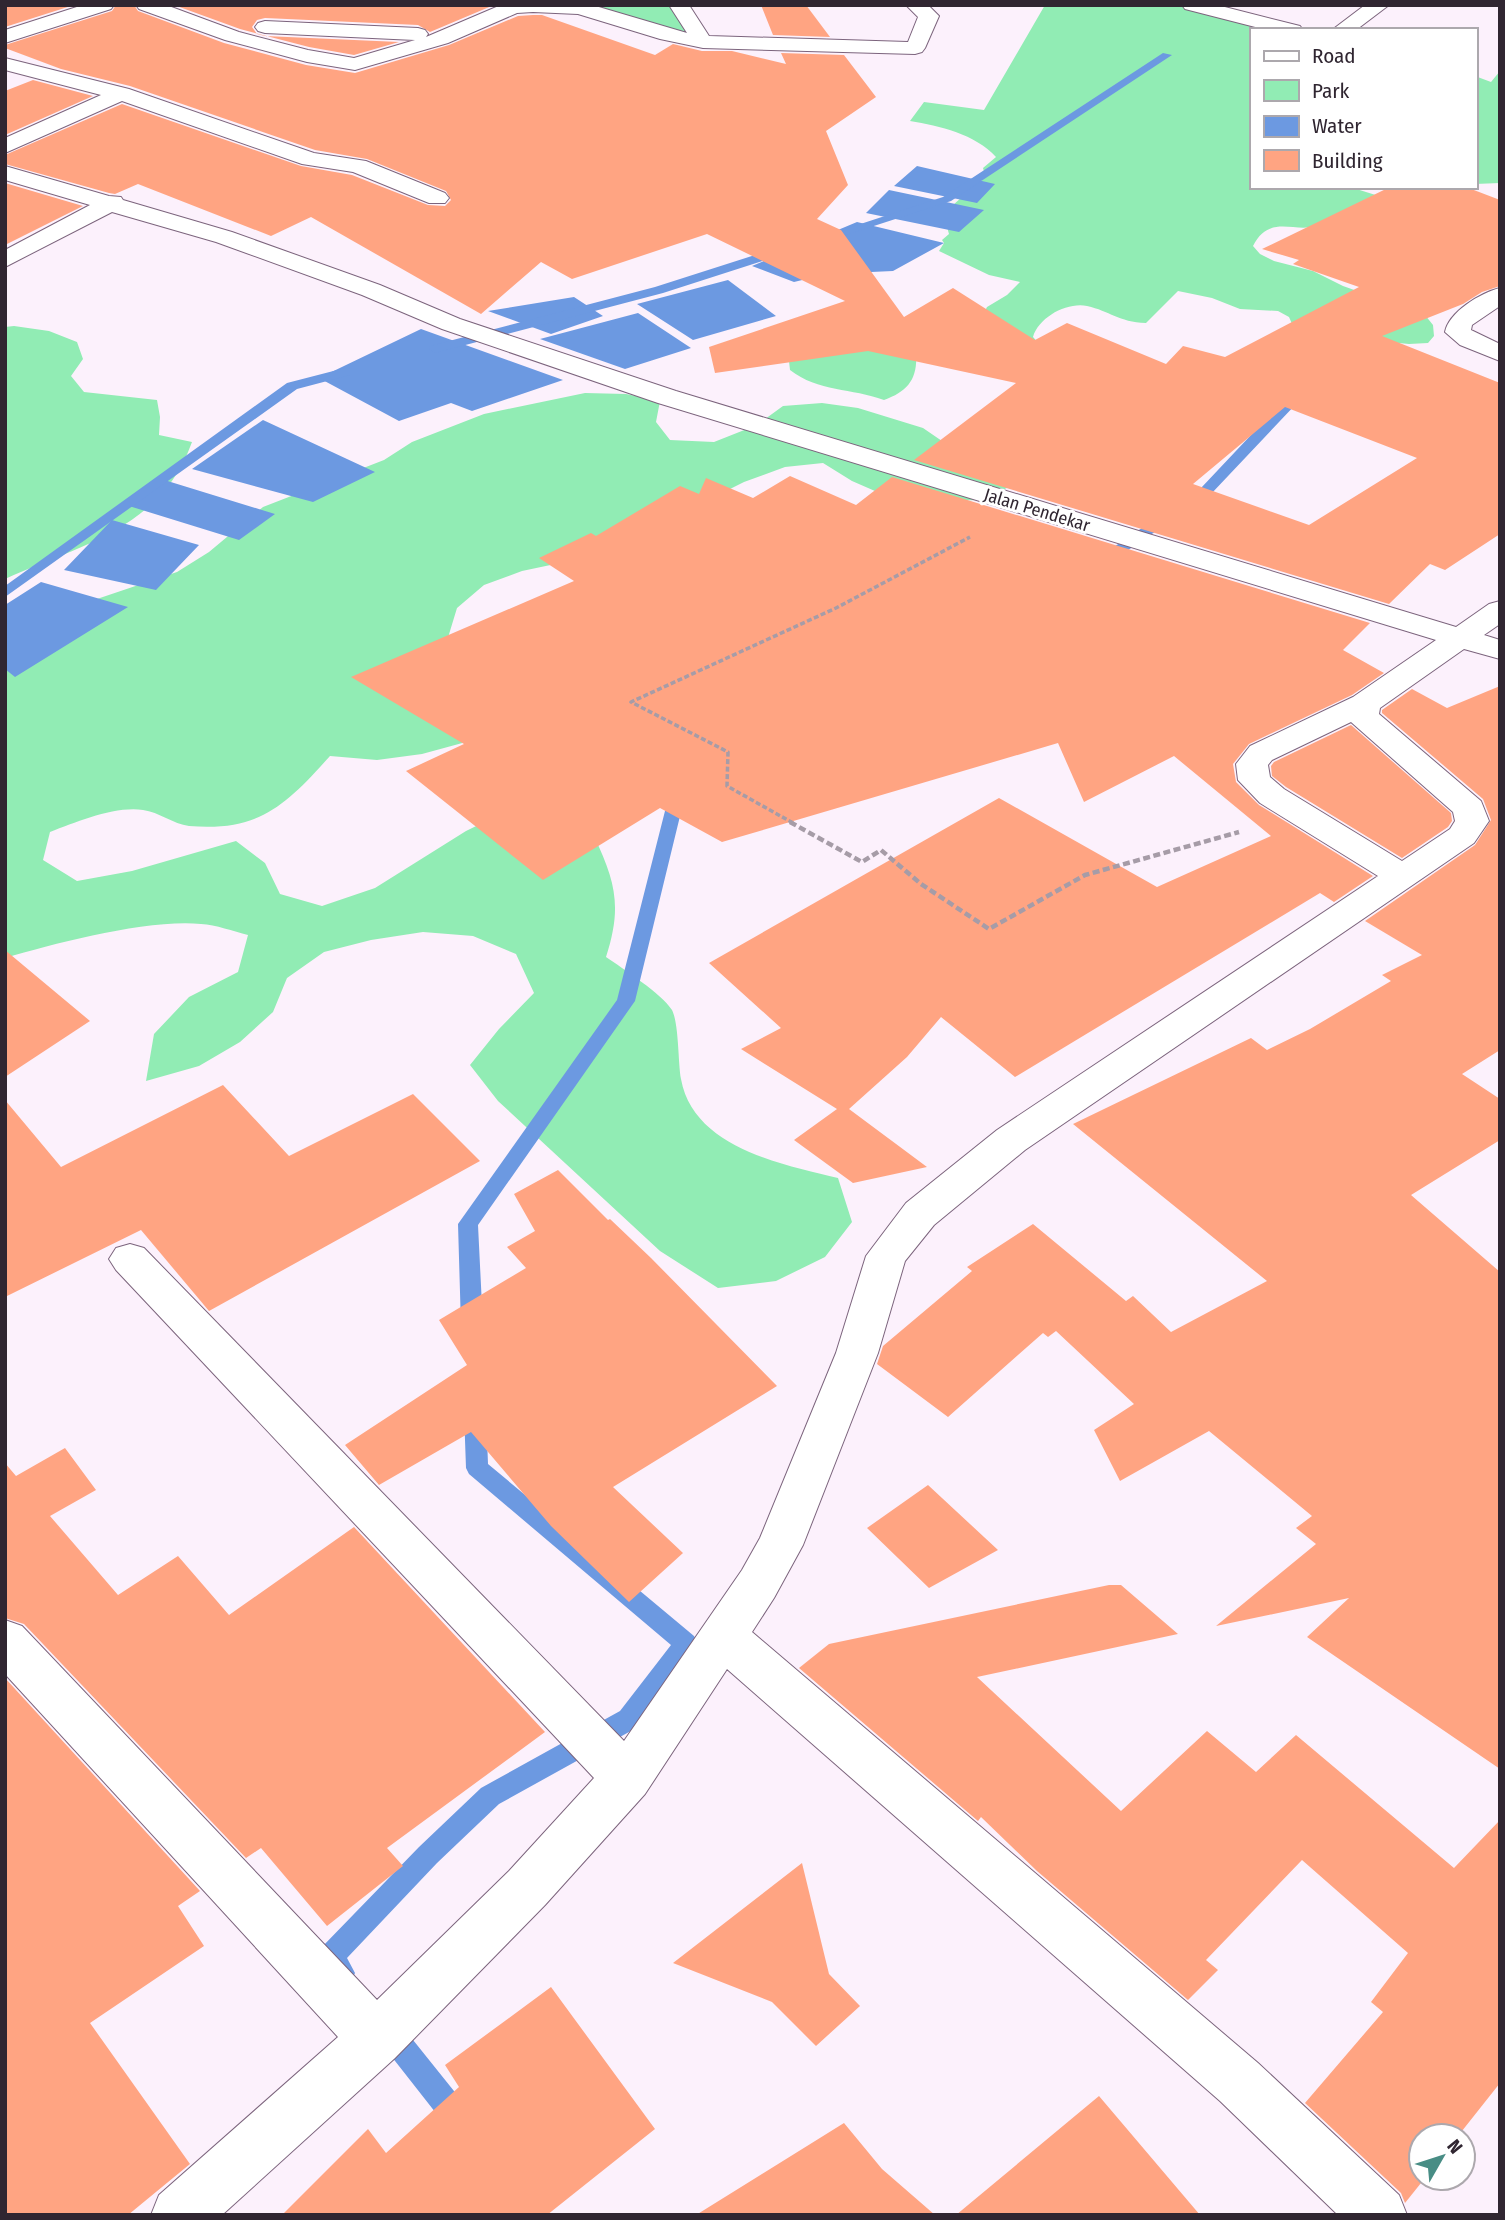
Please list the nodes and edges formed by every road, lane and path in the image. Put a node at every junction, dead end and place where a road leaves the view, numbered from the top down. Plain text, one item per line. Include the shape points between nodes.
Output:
1 (104, 5) edge
2 (146, 5) edge
3 (679, 5) edge
4 (1192, 5) edge
5 (1379, 5) edge
6 (514, 6) edge
7 (930, 9) edge
8 (200, 23) junction
9 (1285, 28) edge
10 (1345, 28) edge
11 (449, 36) junction
12 (5, 37) edge
13 (703, 42) junction
14 (5, 64) edge
15 (121, 94) junction
16 (5, 146) edge
17 (5, 173) edge
18 (437, 198) dead end
19 (113, 202) junction
20 (5, 260) edge
21 (1500, 295) edge
22 (1500, 354) edge
23 (1027, 507) junction
24 (1500, 610) edge
25 (1459, 637) junction
26 (1500, 650) edge
27 (1364, 704) junction
28 (1301, 814) junction
29 (1402, 876) junction
30 (130, 1259) dead end
31 (723, 1636) junction
32 (5, 1641) edge
33 (627, 1778) junction
34 (376, 2039) junction
35 (179, 2215) edge
36 (1379, 2215) edge

1 - 12 street
2 - 8 street
3 - 13 street
4 - 9 street
5 - 10 street
6 - 11 street
6 - 13 street via 580,8
7 - 13 street via 915,48 880,57
8 - 11 street
8 - 11 street via 269,46 355,64
14 - 15 street
15 - 16 street
15 - 18 street via 310,159 358,166
17 - 19 street, Jalan Pendekar
19 - 20 street
19 - 23 street, Jalan Pendekar via 284,257 574,367
21 - 22 street via 1460,322 1458,331
23 - 25 street, Jalan Pendekar
23 - 28 path via 836,608 631,702 728,752 727,786 862,862 881,850 921,884 989,929 1085,875
24 - 25 street
25 - 26 street, Jalan Pendekar
25 - 27 street
27 - 28 street via 1261,753 1252,764 1254,780
27 - 29 street via 1363,717 1469,808 1472,821 1462,836
28 - 29 street
29 - 31 street via 1011,1140 920,1214 886,1256 857,1353 780,1545
30 - 33 street
31 - 33 street
31 - 36 street via 1239,2082
32 - 34 street
33 - 34 street via 527,1888
34 - 35 street

